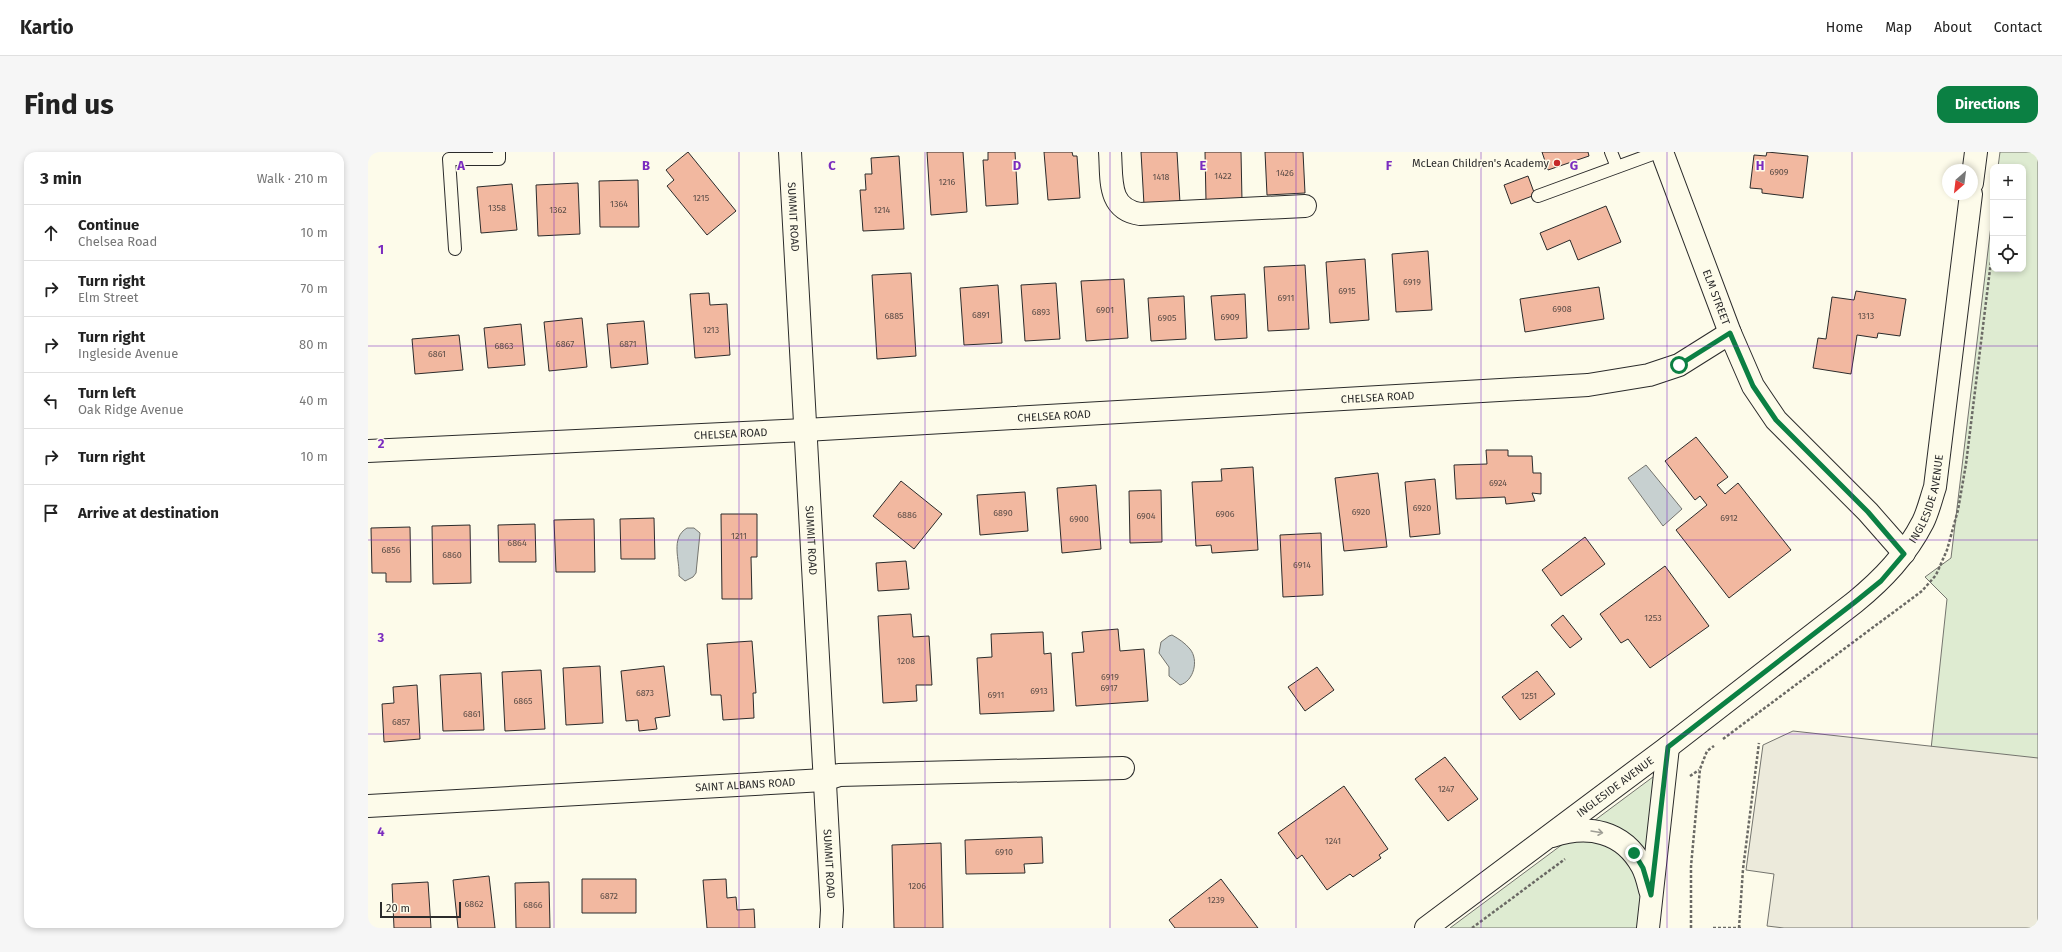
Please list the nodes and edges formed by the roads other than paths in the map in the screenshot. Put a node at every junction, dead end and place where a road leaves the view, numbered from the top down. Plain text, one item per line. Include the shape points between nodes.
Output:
1 (499, 152) edge
2 (790, 152) edge
3 (1110, 152) edge
4 (1611, 152) edge
5 (1658, 152) edge
6 (1662, 152) edge
7 (1976, 152) edge
8 (446, 155) edge
9 (1974, 164) edge
10 (1617, 167) junction
11 (1538, 196) dead end
12 (1970, 200) edge
13 (1305, 206) dead end
14 (455, 249) dead end
15 (1730, 333) junction
16 (805, 430) junction
17 (368, 452) edge
18 (1904, 554) junction
19 (1668, 747) junction
20 (1123, 768) dead end
21 (824, 780) junction
22 (368, 806) edge
23 (1545, 839) junction
24 (1651, 895) junction
25 (831, 928) edge
26 (1426, 928) edge
27 (1648, 928) edge

1 - 8 lane via 500,158
2 - 16 street, SUMMIT ROAD
3 - 13 street via 1113,192 1118,204 1129,212 1140,214
4 - 10 lane
5 - 10 lane
6 - 15 street, ELM STREET
7 - 9 street
8 - 14 lane
10 - 11 lane
12 - 18 street, INGLESIDE AVENUE via 1935,487 1923,522
15 - 16 street, CHELSEA ROAD via 1679,365 1649,375 1588,385
15 - 18 street, ELM STREET via 1753,386 1776,420 1868,512
16 - 17 street, CHELSEA ROAD
16 - 21 street, SUMMIT ROAD
18 - 19 street, INGLESIDE AVENUE via 1881,581
19 - 23 street, INGLESIDE AVENUE
19 - 24 street
20 - 21 street, SAINT ALBANS ROAD via 839,775
21 - 22 street, SAINT ALBANS ROAD
21 - 25 street, SUMMIT ROAD
23 -> 24 street via 1566,832 1587,830 1604,833 1619,840 1634,853 1643,868
23 - 26 street, INGLESIDE AVENUE
24 - 27 street

